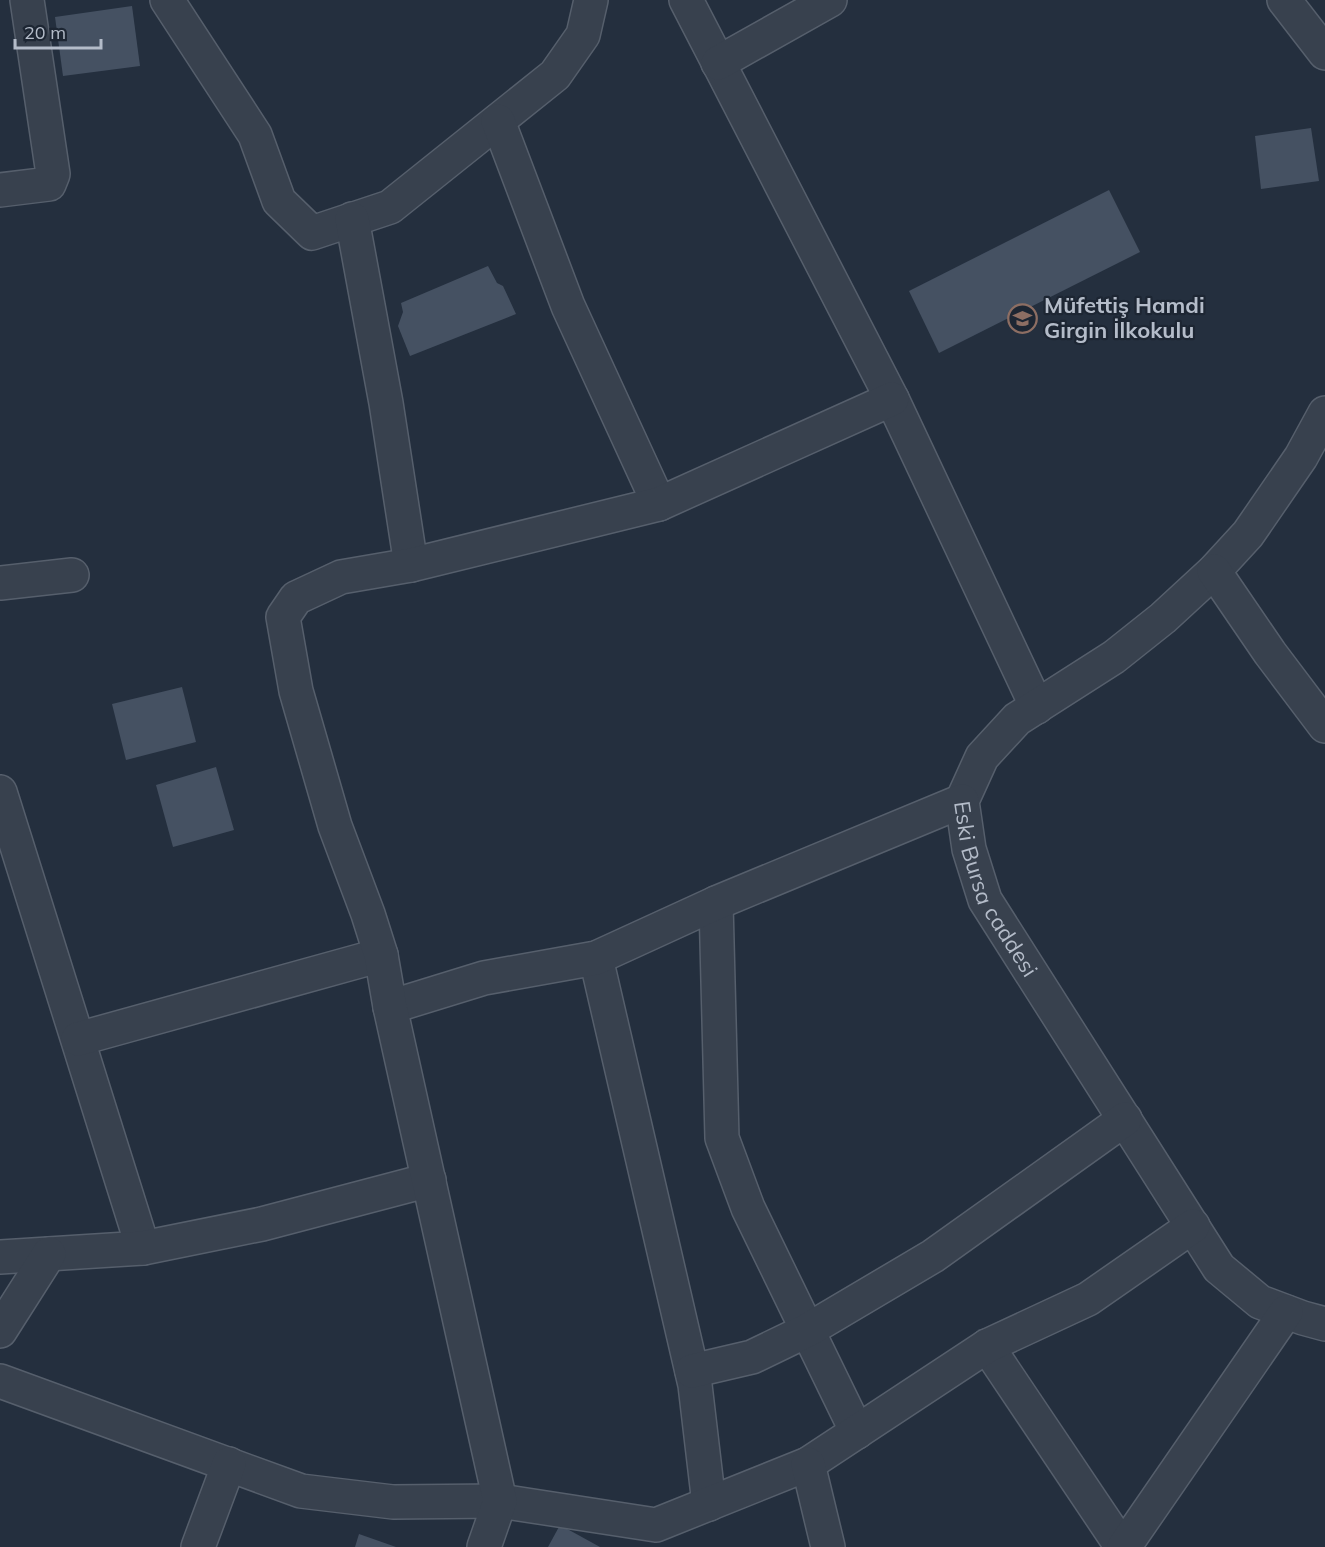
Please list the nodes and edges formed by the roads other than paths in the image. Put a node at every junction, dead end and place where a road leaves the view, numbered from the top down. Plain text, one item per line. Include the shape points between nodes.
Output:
1 (27, 0) edge
2 (167, 0) edge
3 (591, 0) edge
4 (686, 0) edge
5 (830, 0) edge
6 (1284, 0) edge
7 (1325, 53) edge
8 (718, 63) junction
9 (498, 121) junction
10 (0, 190) edge
11 (352, 219) junction
12 (892, 399) junction
13 (1325, 413) edge
14 (659, 504) junction
15 (411, 565) junction
16 (1214, 571) junction
17 (72, 574) dead end
18 (0, 583) edge
19 (1038, 707) junction
20 (1325, 726) edge
21 (0, 792) edge
22 (962, 801) junction
23 (716, 903) junction
24 (381, 955) junction
25 (596, 958) junction
26 (390, 1006) junction
27 (78, 1039) junction
28 (1125, 1119) junction
29 (429, 1180) junction
30 (1193, 1226) junction
31 (143, 1248) junction
32 (49, 1254) junction
33 (0, 1257) edge
34 (1286, 1312) junction
35 (1325, 1324) edge
36 (0, 1330) edge
37 (808, 1330) junction
38 (987, 1346) junction
39 (692, 1371) junction
40 (0, 1381) edge
41 (857, 1432) junction
42 (229, 1464) junction
43 (808, 1464) junction
44 (500, 1501) junction
45 (709, 1504) junction
46 (659, 1536) edge
47 (198, 1547) edge
48 (484, 1547) edge
49 (828, 1547) edge
50 (1123, 1547) edge

1 - 10 street via 53,174 49,184
2 - 11 street via 255,135 279,201 312,233
3 - 9 street via 583,35 555,75
4 - 8 street
5 - 8 street
6 - 7 street
8 - 12 street
9 - 11 street via 390,207
9 - 14 street via 568,306
11 - 15 street
12 - 14 street
12 - 19 street
13 - 16 street, Eski Bursa caddesi via 1301,457 1248,534
14 - 15 street
15 - 24 street via 341,577 296,598 284,617 296,691 335,826
16 - 19 street, Eski Bursa caddesi via 1114,657
16 - 20 street
17 - 18 street
19 - 22 street, Eski Bursa caddesi via 1017,719 982,757
21 - 27 street
22 - 23 street
22 - 28 street, Eski Bursa caddesi via 969,849 985,900
23 - 25 street
23 - 37 street via 722,1138 748,1208
24 - 26 street
24 - 27 street
25 - 26 street via 484,978
25 - 39 street
26 - 29 street
27 - 31 street
28 - 30 street, Eski Bursa caddesi
28 - 37 street via 933,1256
29 - 31 street via 262,1224
29 - 44 street
30 - 34 street, Eski Bursa caddesi via 1219,1268 1260,1302
30 - 38 street via 1088,1299
31 - 32 street
32 - 33 street
32 - 36 street
34 - 35 street, Eski Bursa caddesi
34 - 50 street
37 - 39 street via 752,1357
37 - 41 street
38 - 41 street
38 - 50 street
39 - 45 street
40 - 42 street
41 - 43 street
42 - 44 street via 301,1491 393,1502
42 - 47 street
43 - 45 street
43 - 49 street
44 - 46 street
44 - 48 street
45 - 46 street

